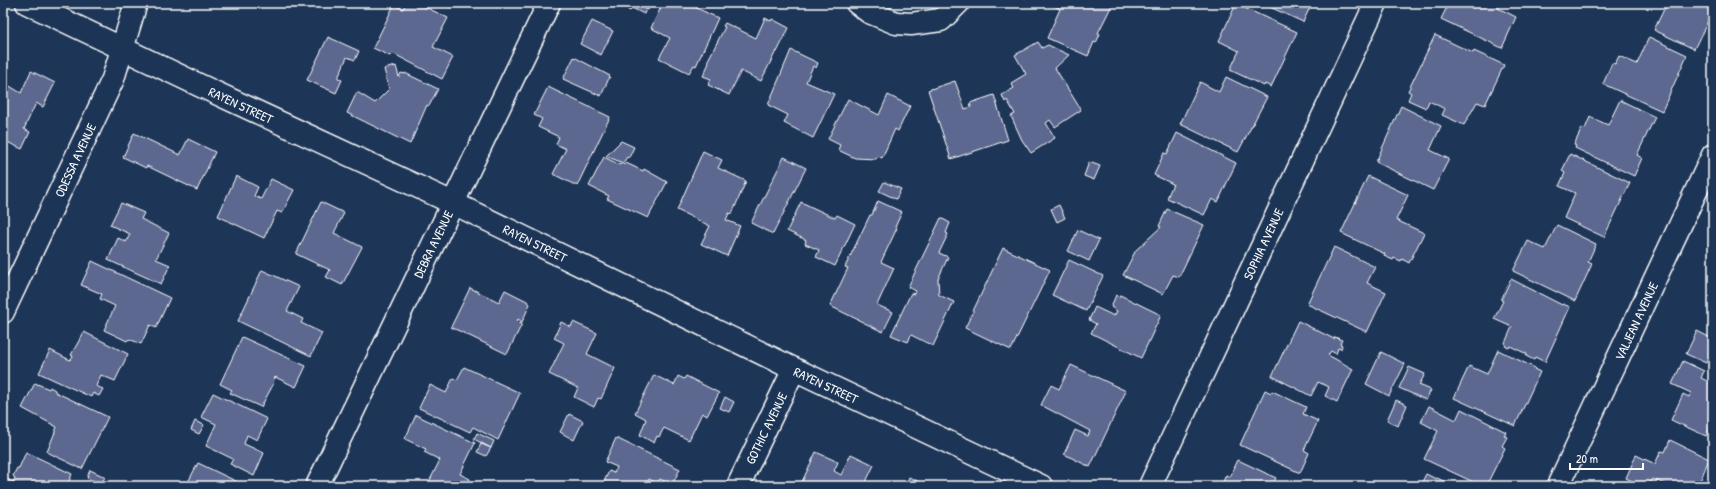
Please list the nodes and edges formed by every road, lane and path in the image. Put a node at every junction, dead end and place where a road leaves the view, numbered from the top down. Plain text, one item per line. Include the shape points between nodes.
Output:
1 (27, 3) edge
2 (136, 3) edge
3 (549, 3) edge
4 (857, 3) edge
5 (958, 3) edge
6 (1376, 3) edge
7 (122, 48) junction
8 (1713, 155) edge
9 (452, 203) junction
10 (3, 312) edge
11 (794, 370) junction
12 (317, 486) edge
13 (738, 486) edge
14 (1041, 486) edge
15 (1150, 486) edge
16 (1558, 486) edge

1 - 7 street, RAYEN STREET
2 - 7 street, ODESSA AVENUE
3 - 9 street, DEBRA AVENUE
4 - 5 street via 869,12 896,22 911,24 941,20
6 - 15 street, SOPHIA AVENUE
7 - 9 street, RAYEN STREET
7 - 10 street, ODESSA AVENUE via 112,80
8 - 16 street, VALJEAN AVENUE
9 - 11 street, RAYEN STREET
9 - 12 street, DEBRA AVENUE
11 - 13 street, GOTHIC AVENUE
11 - 14 street, RAYEN STREET

